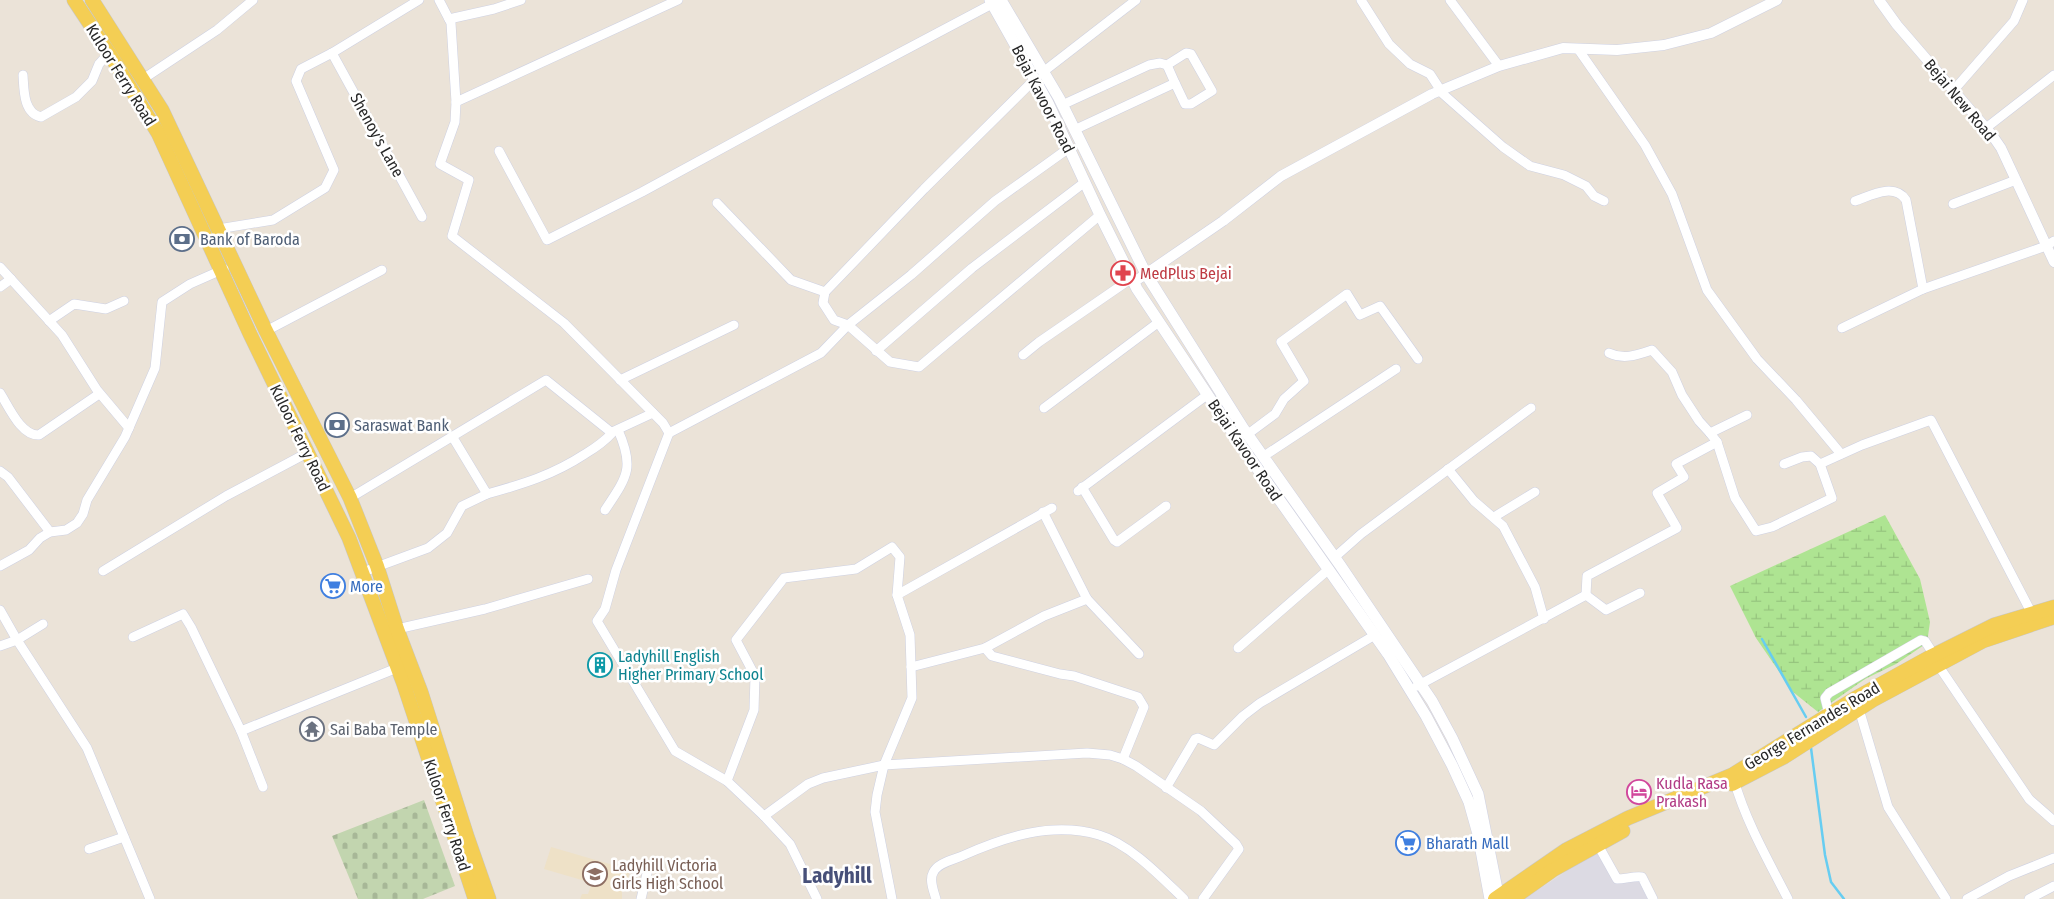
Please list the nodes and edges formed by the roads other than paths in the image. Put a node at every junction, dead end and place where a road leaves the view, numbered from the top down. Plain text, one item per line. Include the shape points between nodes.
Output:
1 (74, 0) edge
2 (92, 0) edge
3 (253, 0) edge
4 (419, 0) edge
5 (439, 0) edge
6 (520, 0) edge
7 (678, 0) edge
8 (1136, 0) edge
9 (1361, 0) edge
10 (1450, 0) edge
11 (1777, 0) edge
12 (1879, 0) edge
13 (2023, 0) edge
14 (995, 1) edge
15 (449, 19) junction
16 (1578, 48) junction
17 (109, 53) junction
18 (332, 54) junction
19 (1167, 65) junction
20 (1498, 66) junction
21 (1042, 73) junction
22 (23, 74) dead end
23 (2054, 75) edge
24 (143, 79) junction
25 (1175, 83) junction
26 (1441, 90) junction
27 (1953, 91) junction
28 (456, 102) junction
29 (1062, 105) junction
30 (1986, 128) junction
31 (1074, 130) junction
32 (1069, 148) junction
33 (499, 151) dead end
34 (2016, 180) junction
35 (1084, 182) junction
36 (1604, 201) dead end
37 (1855, 201) dead end
38 (717, 203) dead end
39 (1953, 204) dead end
40 (1100, 214) junction
41 (422, 217) dead end
42 (218, 229) junction
43 (2050, 243) edge
44 (2054, 262) edge
45 (235, 264) junction
46 (0, 267) edge
47 (222, 270) junction
48 (382, 270) dead end
49 (1146, 274) junction
50 (11, 279) junction
51 (1133, 280) junction
52 (0, 287) edge
53 (1923, 289) junction
54 (825, 292) junction
55 (124, 301) dead end
56 (49, 320) junction
57 (1159, 322) junction
58 (734, 325) dead end
59 (848, 325) junction
60 (1842, 328) dead end
61 (266, 331) junction
62 (876, 351) junction
63 (1609, 353) dead end
64 (1023, 355) dead end
65 (1418, 359) dead end
66 (1396, 369) dead end
67 (620, 380) junction
68 (0, 394) edge
69 (100, 394) junction
70 (1208, 395) junction
71 (1044, 408) dead end
72 (1531, 408) dead end
73 (653, 413) junction
74 (1748, 415) dead end
75 (129, 428) junction
76 (615, 431) junction
77 (669, 433) junction
78 (1710, 433) junction
79 (1248, 434) junction
80 (452, 436) junction
81 (1716, 442) junction
82 (307, 453) junction
83 (1841, 454) junction
84 (1264, 456) junction
85 (1784, 464) dead end
86 (1820, 464) junction
87 (1448, 470) junction
88 (0, 471) edge
89 (1535, 492) dead end
90 (487, 494) junction
91 (350, 498) junction
92 (1166, 506) dead end
93 (1052, 508) dead end
94 (605, 510) dead end
95 (1043, 512) junction
96 (1494, 517) junction
97 (50, 532) junction
98 (1335, 557) junction
99 (0, 566) edge
100 (377, 566) junction
101 (1329, 569) junction
102 (103, 571) dead end
103 (363, 572) junction
104 (588, 579) dead end
105 (1640, 593) dead end
106 (897, 595) junction
107 (1586, 595) junction
108 (1087, 599) junction
109 (2054, 607) edge
110 (0, 610) edge
111 (2032, 614) junction
112 (2054, 617) edge
113 (1544, 619) junction
114 (43, 624) dead end
115 (396, 629) junction
116 (1375, 635) junction
117 (133, 637) dead end
118 (16, 640) junction
119 (0, 646) edge
120 (985, 648) junction
121 (1238, 648) dead end
122 (1139, 654) dead end
123 (1936, 660) junction
124 (911, 667) junction
125 (397, 668) junction
126 (1421, 684) junction
127 (1410, 690) junction
128 (1859, 709) junction
129 (1830, 714) junction
130 (241, 731) junction
131 (1123, 759) junction
132 (884, 765) junction
133 (1733, 779) junction
134 (727, 781) junction
135 (263, 787) dead end
136 (1166, 788) junction
137 (764, 816) junction
138 (2054, 821) edge
139 (124, 837) junction
140 (1598, 845) junction
141 (89, 849) dead end
142 (2052, 862) edge
143 (648, 869) dead end
144 (2054, 886) edge
145 (1499, 898) edge
146 (150, 899) edge
147 (475, 899) edge
148 (489, 899) edge
149 (641, 899) edge
150 (817, 899) edge
151 (892, 899) edge
152 (936, 899) edge
153 (1184, 899) edge
154 (1203, 899) edge
155 (1653, 899) edge
156 (1788, 899) edge
157 (1946, 899) edge
158 (1967, 899) edge
159 (2029, 899) edge

1 - 17 main road, Kuloor Ferry Road
2 - 24 main road, Kuloor Ferry Road
3 - 24 street via 217,30
4 - 18 street
5 - 15 street
6 - 15 street
7 - 28 street
8 - 21 street
9 - 26 street via 1389,44 1410,64 1430,74
10 - 20 street
11 - 16 street via 1711,33 1664,45 1617,50
12 - 27 street, Bejai New Road
13 - 27 street via 2014,21
14 - 21 main road, Bejai Kavoor Road
14 - 33 street via 547,240
15 - 28 street
16 - 20 street via 1563,48
16 - 83 street via 1645,144 1672,194 1707,290 1757,359
17 - 22 street via 99,64 92,81 76,97 41,117 35,115 26,103
17 - 47 main road, Kuloor Ferry Road via 158,133
18 - 41 street, Shenoy's Lane
18 - 42 street via 302,70 296,81 334,170 325,188 274,220
19 - 25 street
19 - 25 street via 1188,53 1212,91 1191,104 1185,104
19 - 29 street via 1149,65
20 - 26 street
21 - 29 main road, Bejai Kavoor Road
21 - 32 main road, Bejai Kavoor Road
21 - 54 street
23 - 30 street
24 - 42 main road, Kuloor Ferry Road via 162,110
25 - 31 street
26 - 36 street via 1503,147 1530,166 1564,175 1586,186 1594,196
26 - 49 street via 1281,176
27 - 30 street, Bejai New Road
28 - 67 street via 455,122 440,164 469,180 452,236 564,323
29 - 31 main road, Bejai Kavoor Road
30 - 34 street, Bejai New Road via 2001,148
31 - 49 main road, Bejai Kavoor Road
32 - 35 main road, Bejai Kavoor Road
32 - 59 street via 995,202
34 - 39 street
34 - 43 street, Bejai New Road
35 - 40 main road, Bejai Kavoor Road
35 - 62 street via 972,268
37 - 53 street via 1887,191 1897,191 1906,200
38 - 54 street via 791,280
40 - 51 main road, Bejai Kavoor Road
40 - 62 street via 919,367 890,362
42 - 45 main road, Kuloor Ferry Road
43 - 44 street, Bejai New Road
43 - 53 street
45 - 47 street
45 - 61 main road, Kuloor Ferry Road
46 - 50 street
47 - 75 street via 190,284 162,302 156,368
47 - 82 main road, Kuloor Ferry Road
48 - 61 street
49 - 51 street
49 - 79 main road, Bejai Kavoor Road
50 - 52 street
50 - 56 street
51 - 57 main road, Bejai Kavoor Road
51 - 64 street
53 - 60 street
54 - 59 street via 823,303 834,320
55 - 56 street via 106,309 74,304
56 - 69 street
57 - 70 main road, Bejai Kavoor Road
57 - 71 street
58 - 67 street
59 - 62 street
59 - 77 street via 821,353
61 - 91 main road, Kuloor Ferry Road
63 - 78 street via 1619,358 1652,350 1672,372 1682,395
65 - 79 street via 1380,306 1360,315 1347,294 1281,342 1304,381 1284,399 1275,414
66 - 84 street
67 - 73 street
68 - 69 street via 25,431 32,435 39,435
69 - 75 street
70 - 92 street via 1080,489 1117,542
70 - 101 main road, Bejai Kavoor Road
72 - 87 street
73 - 76 street
73 - 77 street
74 - 78 street
75 - 97 street via 77,523 66,530
76 - 80 street via 546,380
76 - 90 street via 606,441 564,468 528,483
76 - 94 street via 625,446 628,462 624,482
77 - 134 street via 616,570 605,608 597,621 675,751
78 - 81 street
79 - 84 main road, Bejai Kavoor Road
80 - 90 street
80 - 91 street
81 - 86 street via 1735,498 1756,531 1772,527 1832,498
81 - 107 street via 1676,464 1684,477 1657,493 1677,528 1587,576
82 - 102 street via 226,496
82 - 103 main road, Kuloor Ferry Road
83 - 86 street
83 - 111 street via 1931,420
84 - 98 main road, Bejai Kavoor Road
85 - 86 street via 1811,456
87 - 96 street via 1474,501
87 - 98 street via 1360,534
88 - 97 street
89 - 96 street
90 - 100 street via 462,506 447,533 428,548
91 - 100 main road, Kuloor Ferry Road
93 - 95 street
95 - 106 street
95 - 108 street
96 - 113 street via 1503,526 1535,587
97 - 99 street via 29,550
98 - 126 main road, Bejai Kavoor Road
100 - 103 street
100 - 115 main road, Kuloor Ferry Road
101 - 116 main road, Bejai Kavoor Road
101 - 121 street
103 - 125 main road, Kuloor Ferry Road
104 - 115 street via 485,609
105 - 107 street via 1606,610
106 - 124 street via 910,635
106 - 134 street via 900,557 892,547 856,569 784,578 736,640 756,676 754,710
107 - 113 street
108 - 120 street via 1037,620
108 - 122 street
109 - 111 main road, George Fernandes Road
110 - 118 street
111 - 123 main road, George Fernandes Road via 1994,625
112 - 123 main road, George Fernandes Road
113 - 126 street
114 - 118 street
115 - 148 main road, Kuloor Ferry Road via 421,692
116 - 127 main road, Bejai Kavoor Road
116 - 136 street via 1260,703 1214,745 1194,739
117 - 130 street via 182,614
118 - 119 street
118 - 139 street via 87,748
120 - 124 street
120 - 131 street via 992,656 1074,676 1138,697 1144,707
123 - 128 main road, George Fernandes Road
123 - 129 main road, George Fernandes Road
123 - 129 street via 1926,641 1921,640 1829,693 1825,698
123 - 138 street via 2029,799
124 - 132 street via 912,698
125 - 130 street
125 - 147 main road, Kuloor Ferry Road
126 - 127 street
126 - 145 main road, Bejai Kavoor Road via 1452,738 1478,794
127 - 145 main road, Bejai Kavoor Road via 1469,802
128 - 133 main road, George Fernandes Road via 1784,757
128 - 157 street via 1888,807
129 - 133 main road, George Fernandes Road
130 - 135 street
131 - 132 street via 1087,754
131 - 136 street
132 - 137 street via 808,784
132 - 151 street via 877,795 876,821
133 - 140 main road, George Fernandes Road via 1637,822
133 - 145 main road, George Fernandes Road via 1628,818 1566,850
133 - 156 street via 1740,803
134 - 137 street
136 - 154 street via 1201,812 1239,849
137 - 150 street via 790,844
139 - 141 street
139 - 146 street
140 - 145 main road, George Fernandes Road
140 - 155 street via 1617,879 1642,877
142 - 158 street via 2009,876
143 - 149 street
144 - 159 street
152 - 153 street via 931,880 933,872 942,864 1022,834 1059,829 1101,836 1123,848 1152,868

